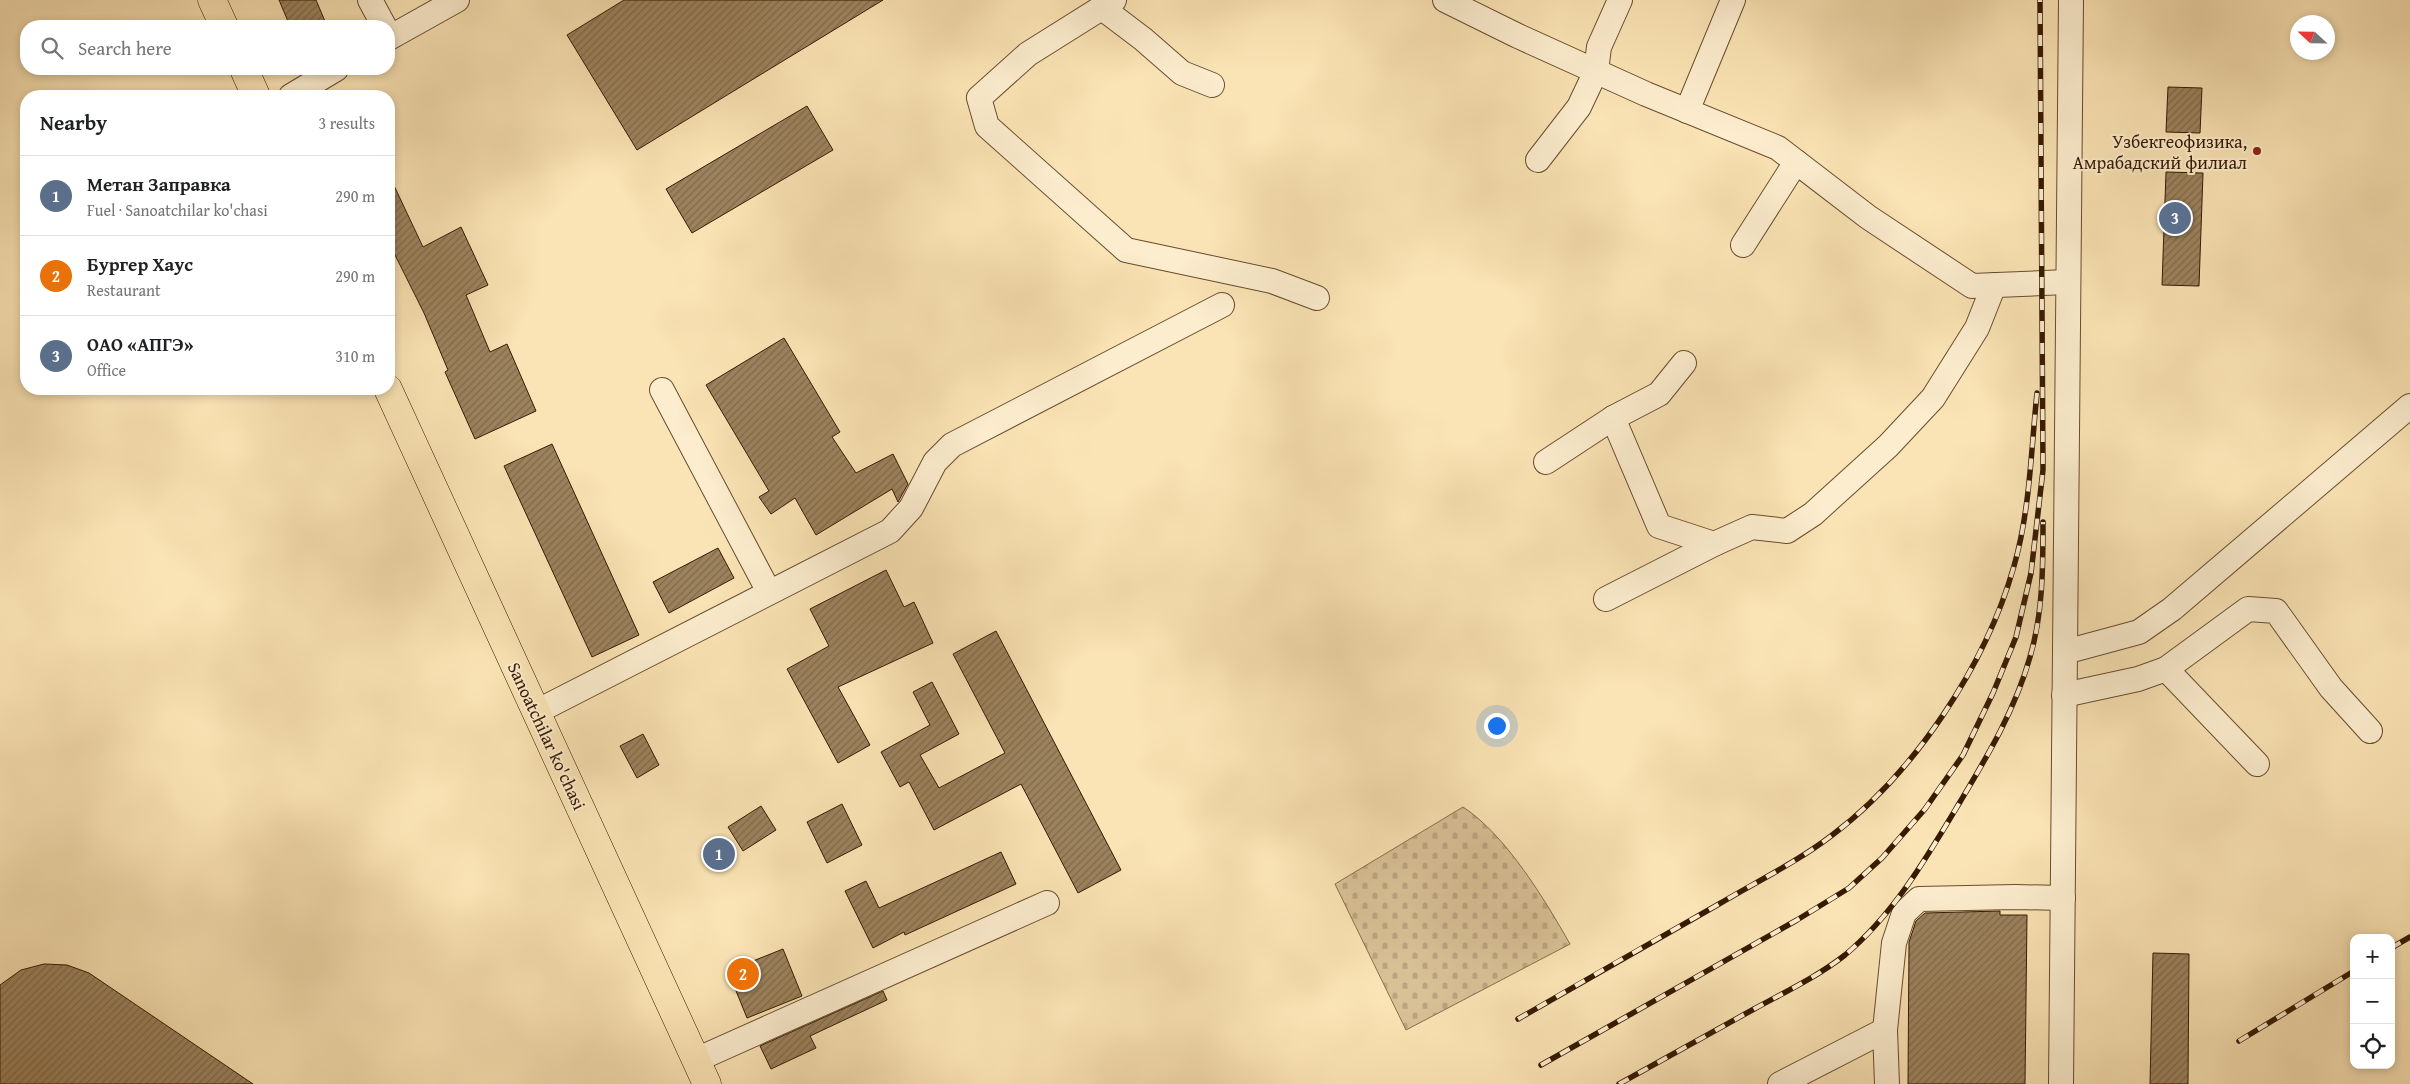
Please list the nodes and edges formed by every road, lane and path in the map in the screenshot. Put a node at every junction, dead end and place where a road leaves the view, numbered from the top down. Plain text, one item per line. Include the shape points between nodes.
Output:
1 (194, 0) edge
2 (212, 0) edge
3 (370, 0) edge
4 (456, 0) edge
5 (1444, 0) edge
6 (1620, 0) edge
7 (1733, 0) edge
8 (2071, 0) edge
9 (1108, 4) edge
10 (203, 20) edge
11 (221, 20) edge
12 (380, 20) edge
13 (395, 31) edge
14 (1596, 72) junction
15 (229, 75) edge
16 (247, 75) edge
17 (326, 75) edge
18 (1212, 84) dead end
19 (235, 90) edge
20 (253, 90) edge
21 (301, 90) edge
22 (1687, 111) junction
23 (1538, 160) dead end
24 (1796, 162) junction
25 (1743, 244) dead end
26 (2067, 282) junction
27 (1994, 285) junction
28 (1317, 298) dead end
29 (1222, 305) dead end
30 (1684, 363) dead end
31 (662, 390) dead end
32 (374, 395) edge
33 (391, 395) edge
34 (2410, 406) edge
35 (1613, 418) junction
36 (1546, 462) dead end
37 (1714, 544) junction
38 (770, 592) junction
39 (1606, 599) dead end
40 (2065, 652) junction
41 (2166, 669) junction
42 (2064, 694) junction
43 (536, 712) junction
44 (2370, 731) dead end
45 (2257, 764) dead end
46 (2062, 898) junction
47 (1047, 904) dead end
48 (1885, 1030) junction
49 (697, 1076) edge
50 (1780, 1084) edge
51 (1887, 1084) edge
52 (2061, 1084) edge

1 - 10 main road
2 - 11 main road
3 - 12 street
4 - 13 street
5 - 14 street
6 - 14 street via 1599,47
7 - 22 street
8 - 26 street
9 - 18 street via 1182,72
9 - 28 street via 1028,54 979,98 987,126 1126,250 1272,280
14 - 22 street
14 - 23 street via 1579,107
15 - 19 main road
16 - 20 main road
17 - 21 street
22 - 24 street via 1778,148
24 - 25 street
24 - 27 street via 1868,217 1972,286
26 - 27 street
26 - 40 street
27 - 37 street via 1976,328 1933,398 1888,446 1813,514 1787,532 1752,527
29 - 38 street via 952,444 935,462 911,508 890,531
30 - 35 street via 1659,394
31 - 38 street
32 - 49 main road, Sanoatchilar ko'chasi
33 - 43 main road, Sanoatchilar ko'chasi
34 - 40 street via 2172,609 2140,632
35 - 36 street
35 - 37 street via 1660,526
37 - 39 street
38 - 43 street
40 - 42 street
41 - 42 street via 2138,679
41 - 44 street via 2248,609 2276,612 2331,688
41 - 45 street
42 - 46 street
43 - 49 main road, Sanoatchilar ko'chasi
46 - 48 street via 1919,899 1904,913 1894,943
46 - 52 street
47 - 49 street
48 - 50 street
48 - 51 street

